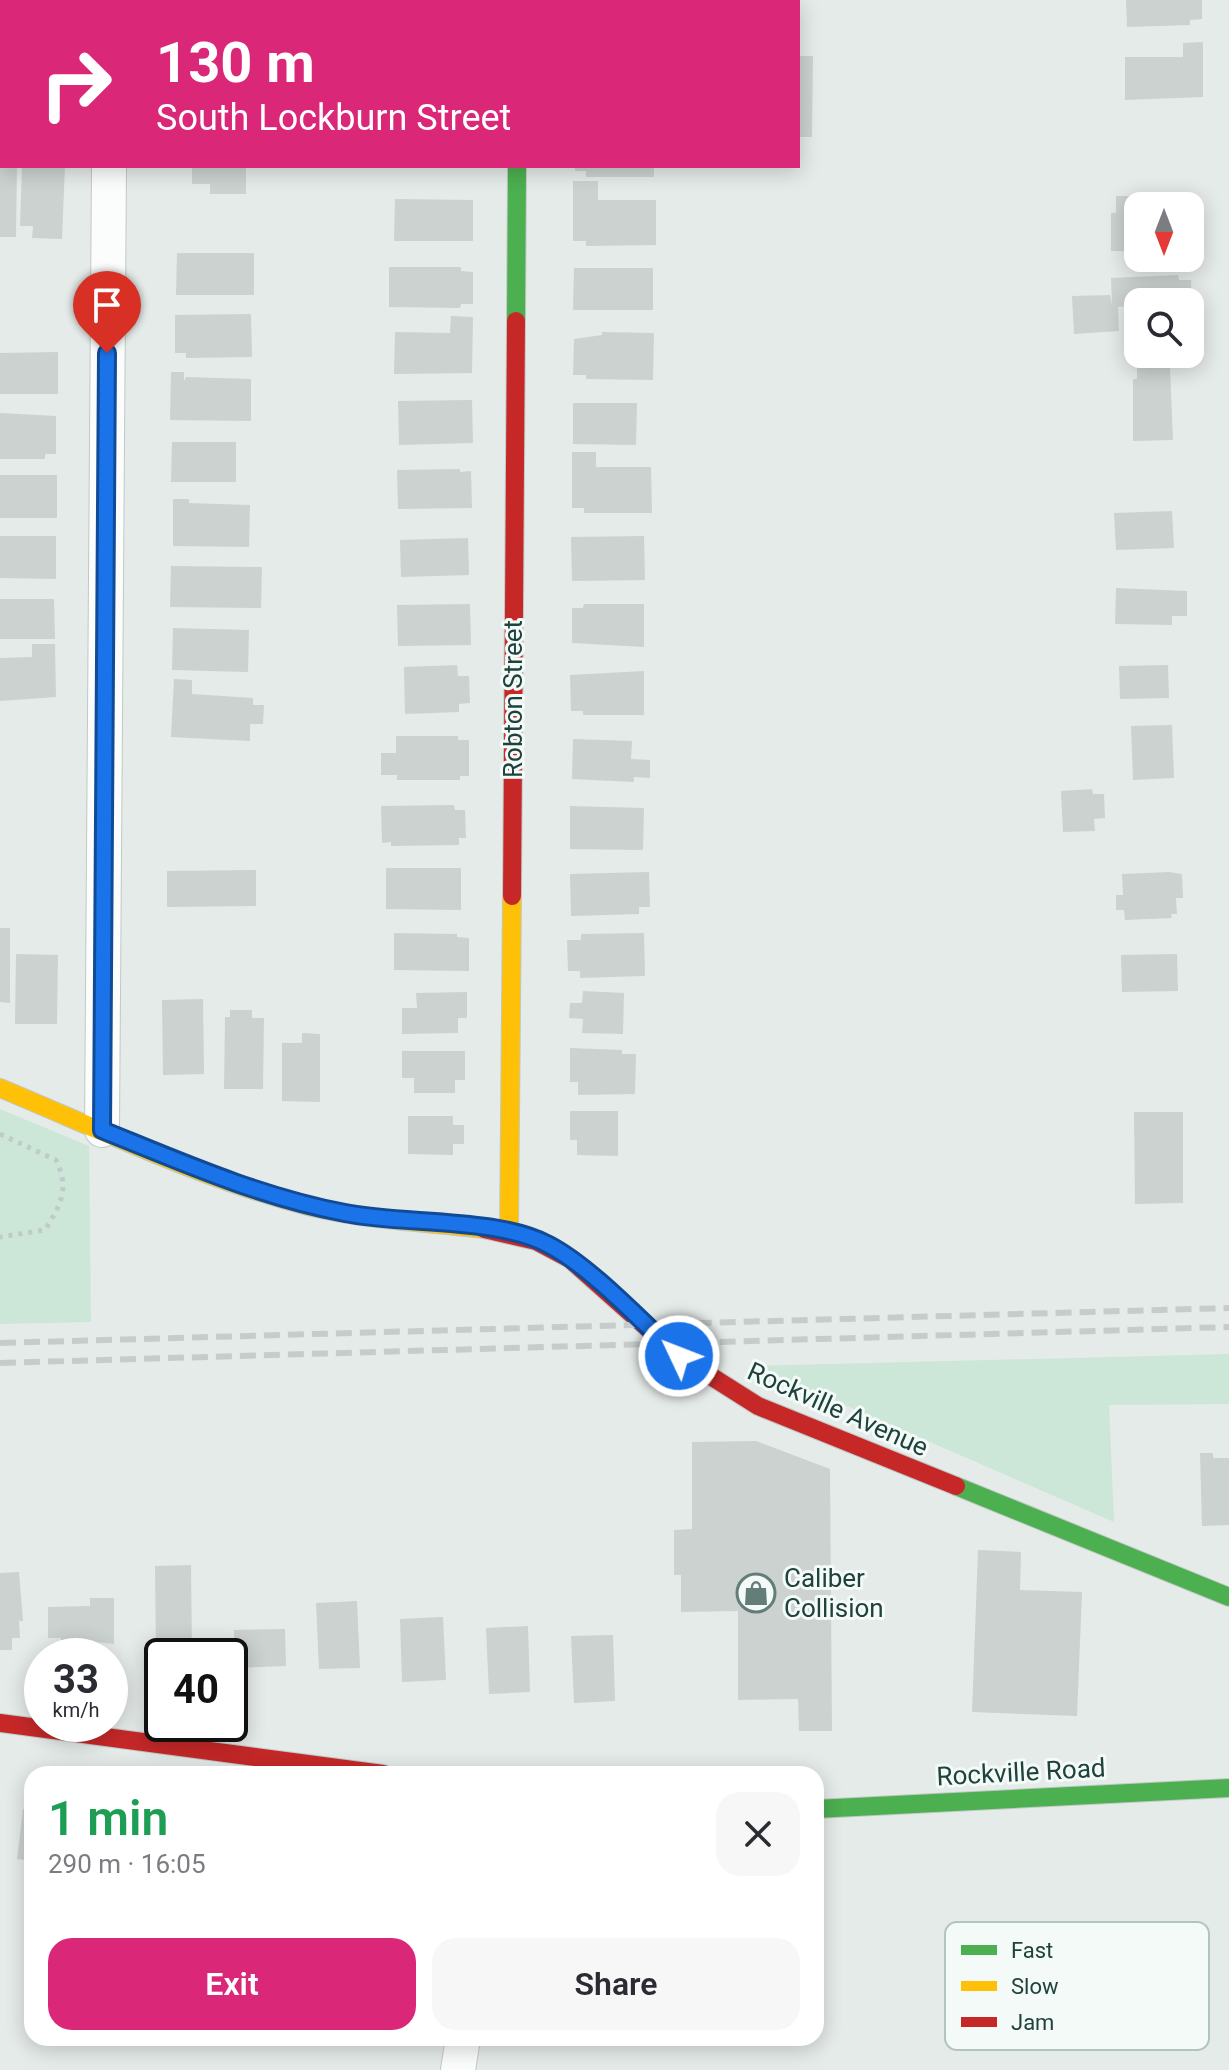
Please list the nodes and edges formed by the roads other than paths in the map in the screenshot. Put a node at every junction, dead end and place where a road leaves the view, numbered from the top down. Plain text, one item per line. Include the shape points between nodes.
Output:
1 (109, 168) edge
2 (517, 168) edge
3 (0, 1088) edge
4 (102, 1130) junction
5 (509, 1232) junction
6 (1229, 1597) edge
7 (0, 1723) edge
8 (323, 1766) edge
9 (1229, 1788) edge
10 (824, 1809) edge
11 (462, 2046) edge
12 (458, 2070) edge

1 - 4 street
2 - 5 street, Robton Street
3 - 4 street, Rockville Avenue
4 - 5 street, Rockville Avenue via 293,1202 349,1214
5 - 6 street, Rockville Avenue via 556,1249 692,1366 758,1406
7 - 8 street
9 - 10 street, Rockville Road
11 - 12 street

